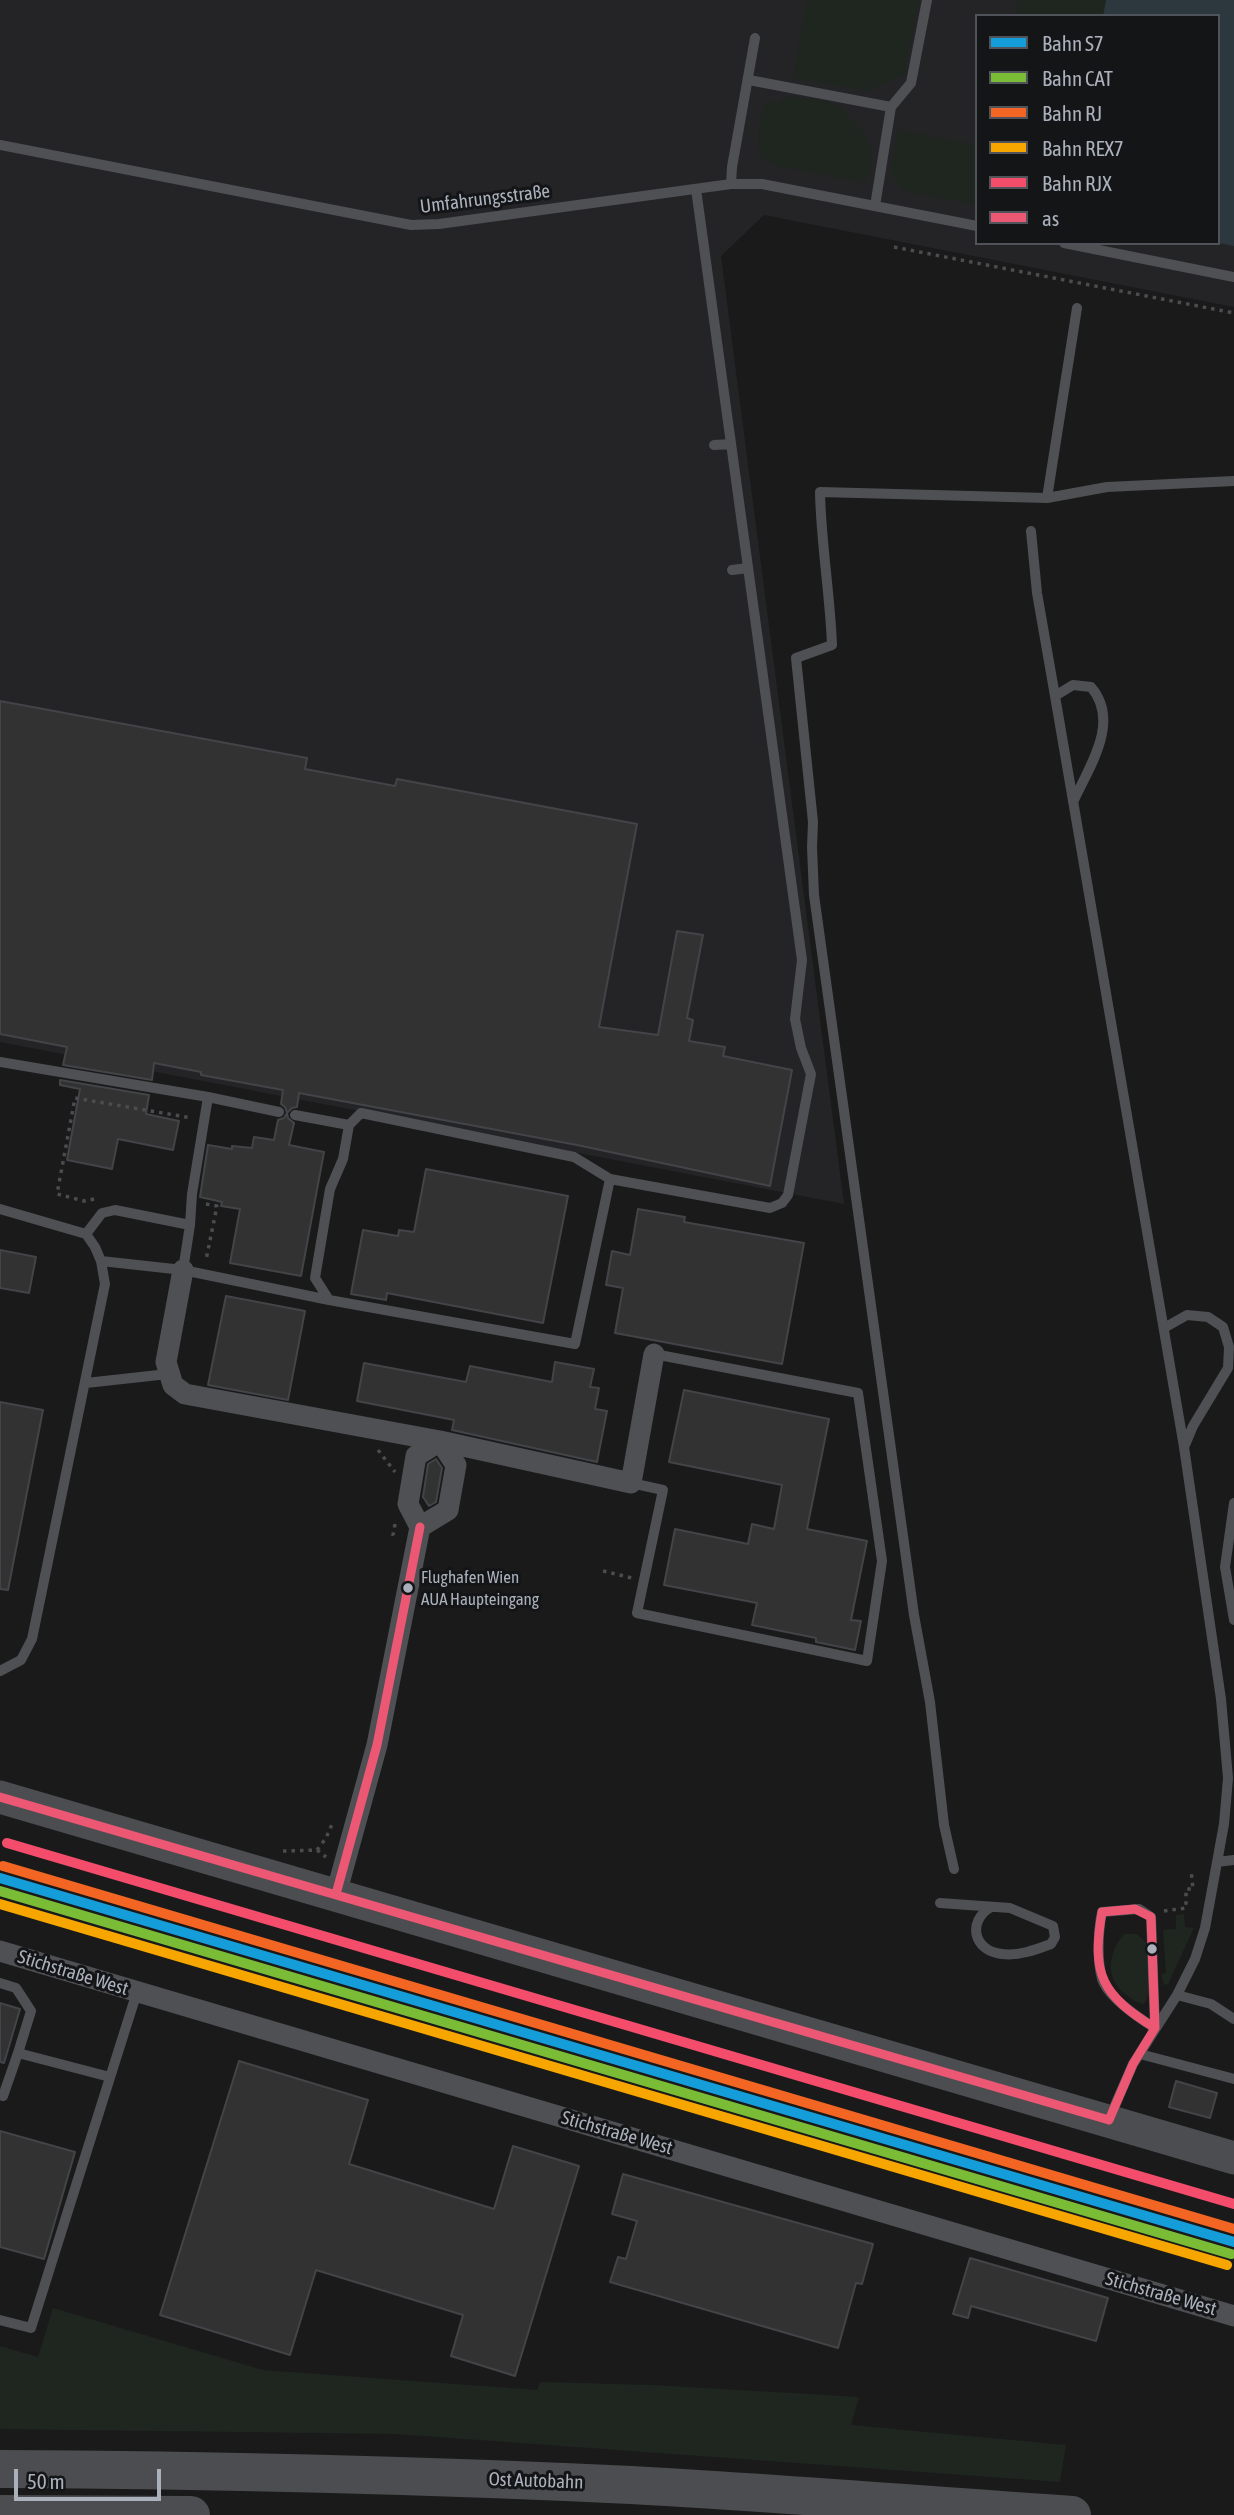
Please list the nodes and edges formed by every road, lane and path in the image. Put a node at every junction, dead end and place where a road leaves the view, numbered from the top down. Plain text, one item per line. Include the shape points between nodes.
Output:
1 (927, 0) edge
2 (755, 38) dead end
3 (749, 80) junction
4 (891, 107) junction
5 (0, 145) edge
6 (731, 184) junction
7 (696, 189) junction
8 (875, 206) junction
9 (975, 226) edge
10 (1075, 245) edge
11 (894, 247) dead end
12 (1234, 277) edge
13 (1076, 308) dead end
14 (1234, 313) edge
15 (731, 444) junction
16 (714, 445) dead end
17 (1234, 481) edge
18 (1047, 498) junction
19 (1031, 531) dead end
20 (748, 568) junction
21 (732, 570) dead end
22 (1055, 696) junction
23 (1073, 802) junction
24 (0, 1062) edge
25 (208, 1097) junction
26 (279, 1112) dead end
27 (295, 1115) dead end
28 (204, 1120) junction
29 (349, 1125) junction
30 (610, 1178) junction
31 (95, 1199) dead end
32 (0, 1209) edge
33 (190, 1225) junction
34 (86, 1234) junction
35 (101, 1261) junction
36 (183, 1270) junction
37 (329, 1300) junction
38 (1164, 1328) junction
39 (654, 1354) joint
40 (168, 1374) junction
41 (86, 1383) junction
42 (440, 1441) junction
43 (1184, 1447) junction
44 (631, 1483) junction
45 (1234, 1503) edge
46 (420, 1527) junction
47 (603, 1571) dead end
48 (644, 1581) junction
49 (1234, 1620) edge
50 (0, 1671) edge
51 (0, 1797) edge
52 (1234, 1860) edge
53 (1217, 1863) junction
54 (954, 1869) dead end
55 (1191, 1870) dead end
56 (336, 1894) junction
57 (940, 1903) dead end
58 (992, 1907) junction
59 (1161, 1912) dead end
60 (0, 1951) edge
61 (0, 1983) edge
62 (137, 1992) junction
63 (1177, 1995) junction
64 (1234, 2019) edge
65 (1155, 2028) junction
66 (18, 2053) junction
67 (1140, 2054) junction
68 (110, 2077) junction
69 (1234, 2079) edge
70 (0, 2095) edge
71 (1109, 2120) junction
72 (1234, 2158) edge
73 (1234, 2316) edge
74 (0, 2320) edge
75 (0, 2469) edge
76 (0, 2514) edge
77 (104, 2514) edge
78 (191, 2515) edge
79 (1072, 2515) edge

1 - 4 lane via 911,83
2 - 3 lane
3 - 4 lane
3 - 6 lane
4 - 8 lane
5 - 7 lane, Umfahrungsstraße via 411,225
6 - 7 lane, Umfahrungsstraße
6 - 8 lane, Umfahrungsstraße via 762,184
7 - 15 lane
8 - 9 lane, Umfahrungsstraße
10 - 12 lane
11 - 14 path
13 - 18 lane
15 - 16 lane
15 - 20 lane
17 - 18 lane via 1107,487
18 - 54 lane via 820,492 832,645 796,658 813,822 814,895 910,1591
19 - 22 lane
20 - 21 lane
20 - 30 lane via 799,924 802,960 795,1018 811,1074 788,1195 770,1208
22 - 23 lane
22 - 23 lane via 1073,685 1091,687 1104,708 1100,742
23 - 38 lane
24 - 25 lane
25 - 26 lane
25 - 28 lane
27 - 29 lane
28 - 31 path via 75,1098 57,1195
28 - 33 lane
29 - 30 lane via 361,1112 574,1157
29 - 37 lane via 343,1159 330,1189 315,1278
30 - 37 lane via 575,1344
32 - 34 lane
33 - 34 lane via 115,1210 102,1213
33 - 36 lane
34 - 35 lane
35 - 36 lane
35 - 41 lane via 105,1284
36 - 37 lane
36 - 40 street via 166,1362
38 - 43 lane
38 - 43 lane via 1187,1315 1208,1317 1223,1327 1228,1347 1228,1368
39 - 44 street
39 - 48 lane via 858,1393 882,1561 867,1661 637,1614
40 - 41 lane
40 - 42 street via 185,1394
41 - 50 lane via 32,1639 21,1660
42 - 44 street
42 - 46 street via 416,1456 408,1504
42 - 46 street via 456,1465 449,1510
43 - 53 lane via 1226,1739 1228,1778
44 - 48 lane via 663,1490
45 - 49 lane via 1226,1567
46 - 56 street via 377,1745
47 - 48 path
51 - 56 main road
52 - 53 lane
53 - 63 lane via 1205,1928
55 - 59 path via 1193,1889 1186,1889 1186,1908
56 - 71 main road
57 - 58 lane
58 - 58 lane via 976,1925 981,1945 990,1950 1027,1953 1051,1944 1055,1937 1053,1926 1010,1908
60 - 62 street, Stichstraße West
61 - 66 lane via 16,1988 31,2011
62 - 68 lane
62 - 73 street, Stichstraße West
63 - 64 lane via 1211,2004
63 - 65 lane
65 - 65 lane via 1151,1917 1139,1909 1102,1912 1098,1930 1102,1981 1123,2006
65 - 67 lane
66 - 68 lane
66 - 70 lane
67 - 69 lane
67 - 71 lane
68 - 74 lane via 31,2329
71 - 72 main road
75 - 79 highway, Ost Autobahn via 530,2480
76 - 77 highway
77 - 78 highway

